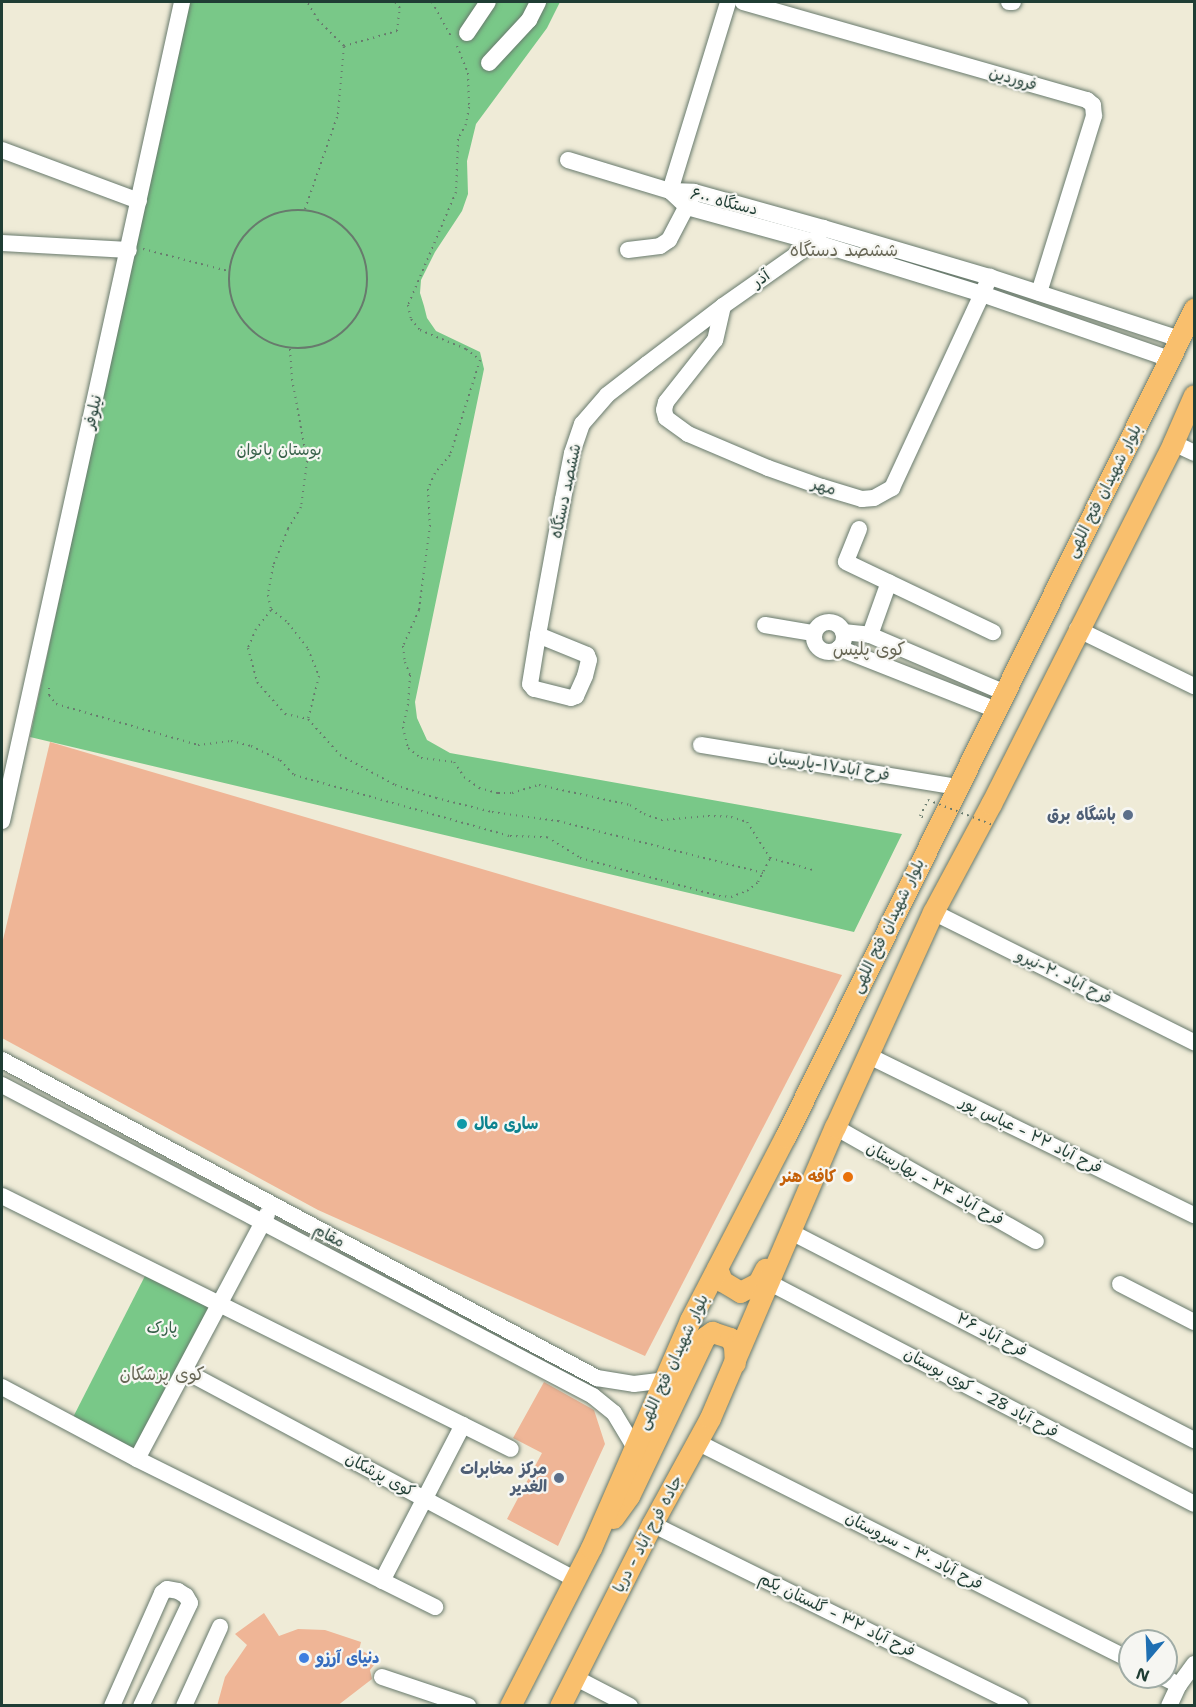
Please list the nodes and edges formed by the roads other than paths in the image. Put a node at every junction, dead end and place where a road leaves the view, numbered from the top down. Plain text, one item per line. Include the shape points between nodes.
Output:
1 (182, 2) edge
2 (488, 2) edge
3 (538, 2) edge
4 (728, 2) edge
5 (743, 2) edge
6 (467, 33) dead end
7 (489, 63) dead end
8 (2, 150) edge
9 (568, 160) dead end
10 (670, 191) junction
11 (690, 199) junction
12 (139, 201) junction
13 (819, 235) junction
14 (2, 243) edge
15 (136, 245) junction
16 (628, 250) dead end
17 (990, 277) junction
18 (1039, 293) junction
19 (982, 294) junction
20 (723, 306) junction
21 (1194, 309) edge
22 (1180, 339) junction
23 (1170, 359) junction
24 (1194, 395) edge
25 (1173, 443) junction
26 (1194, 453) edge
27 (859, 529) dead end
28 (889, 582) junction
29 (765, 625) dead end
30 (1077, 629) junction
31 (993, 632) dead end
32 (813, 633) junction
33 (538, 634) dead end
34 (870, 635) junction
35 (841, 640) junction
36 (1194, 686) edge
37 (999, 701) junction
38 (701, 745) dead end
39 (957, 787) junction
40 (2, 821) edge
41 (933, 912) junction
42 (1194, 1042) edge
43 (867, 1055) junction
44 (2, 1060) edge
45 (2, 1085) edge
46 (835, 1127) junction
47 (812, 1180) junction
48 (2, 1196) edge
49 (272, 1206) junction
50 (1194, 1215) edge
51 (263, 1223) junction
52 (789, 1231) junction
53 (1036, 1241) dead end
54 (717, 1268) junction
55 (768, 1282) junction
56 (1120, 1284) dead end
57 (220, 1304) junction
58 (1194, 1322) edge
59 (735, 1363) junction
60 (185, 1371) junction
61 (665, 1380) junction
62 (2, 1387) edge
63 (463, 1425) junction
64 (1194, 1440) edge
65 (697, 1442) junction
66 (634, 1446) junction
67 (511, 1449) dead end
68 (137, 1459) junction
69 (425, 1500) junction
70 (1194, 1504) edge
71 (652, 1524) junction
72 (591, 1548) junction
73 (575, 1579) junction
74 (382, 1581) junction
75 (435, 1607) dead end
76 (220, 1627) dead end
77 (1118, 1654) edge
78 (1194, 1665) edge
79 (382, 1677) dead end
80 (574, 1677) junction
81 (1179, 1685) joint
82 (112, 1706) edge
83 (141, 1706) edge
84 (184, 1706) edge
85 (468, 1706) edge
86 (510, 1706) edge
87 (560, 1706) edge
88 (630, 1706) edge
89 (1021, 1706) edge
90 (1169, 1706) edge

1 - 12 street, نیلوفر
2 - 6 street
3 - 7 street via 529,20
4 - 10 street
5 - 18 street, فروردین via 1094,105 1094,116
8 - 12 street
9 - 10 street, ۶۰۰ دستگاه
10 - 11 street, ۶۰۰ دستگاه
11 - 13 street, ۶۰۰ دستگاه
11 - 16 street via 669,240 660,246
12 - 15 street, نیلوفر
13 - 17 street, ۶۰۰ دستگاه
13 - 19 street, ۶۰۰ دستگاه
13 - 20 street, آذر
14 - 15 street
15 - 40 street, نیلوفر
17 - 18 street, ۶۰۰ دستگاه
17 - 19 street, مهر
18 - 22 street, ۶۰۰ دستگاه
19 - 20 street, مهر via 892,489 862,499 768,468 688,434 666,418 666,402 715,340
19 - 23 street, ۶۰۰ دستگاه
20 - 33 street, ششصد دستگاه via 607,395 582,424 570,465
21 - 22 main road, بلوار شهیدان فتح اللهی
22 - 23 main road, بلوار شهیدان فتح اللهی
23 - 37 main road, بلوار شهیدان فتح اللهی
24 - 25 main road
25 - 26 street
25 - 30 main road
27 - 28 street via 846,562
28 - 31 street
28 - 34 street
29 - 32 street
30 - 36 street
30 - 41 main road via 992,804
32 - 35 street via 821,623 835,622
32 - 35 street via 825,652 835,652
34 - 35 street
34 - 37 street
35 - 37 street
37 - 39 main road, بلوار شهیدان فتح اللهی
38 - 39 street, فرح آباد۱۷-پارسیان
39 - 54 main road, بلوار شهیدان فتح اللهی
41 - 42 street, فرح آباد ۲۰-نیرو
41 - 43 main road
43 - 46 main road
43 - 50 street, فرح آباد ۲۲ - عباس پور
44 - 49 street, مقام
45 - 51 street, مقام
46 - 47 main road
46 - 53 street, فرح آباد ۲۴ - بهارستان
47 - 52 main road
47 - 54 main road via 799,1194 758,1283 740,1292 722,1281
48 - 57 street
49 - 51 street
49 - 61 street, مقام via 597,1378 634,1384
51 - 57 street
51 - 66 street, مقام via 593,1396 614,1413
52 - 55 main road
52 - 64 street, فرح آباد ۲۶
54 - 61 main road, بلوار شهیدان فتح اللهی
55 - 59 main road
55 - 70 street, فرح آباد 28 - کوی بوستان
56 - 58 street
57 - 60 street
57 - 63 street
59 - 65 main road, جاده فرح آباد - دریا
59 - 72 main road via 730,1338 712,1332 705,1336 629,1496
60 - 68 street
60 - 69 street, کوی پزشکان
61 - 66 main road, بلوار شهیدان فتح اللهی
62 - 68 street
63 - 67 street
63 - 69 street
65 - 71 main road, جاده فرح آباد - دریا
65 - 77 street, فرح آباد ۳۰ - سروستان
66 - 72 main road, بلوار شهیدان فتح اللهی
68 - 74 street
69 - 73 street, کوی پزشکان
69 - 74 street
71 - 80 main road, جاده فرح آباد - دریا
71 - 89 street, فرح آباد ۳۲ - گلستان یکم
72 - 73 main road
73 - 86 main road
74 - 75 street
76 - 84 street
78 - 81 street
79 - 85 street
80 - 87 main road, جاده فرح آباد - دریا
80 - 88 street
81 - 90 street
82 - 83 street via 162,1593 167,1589 178,1592 190,1603

